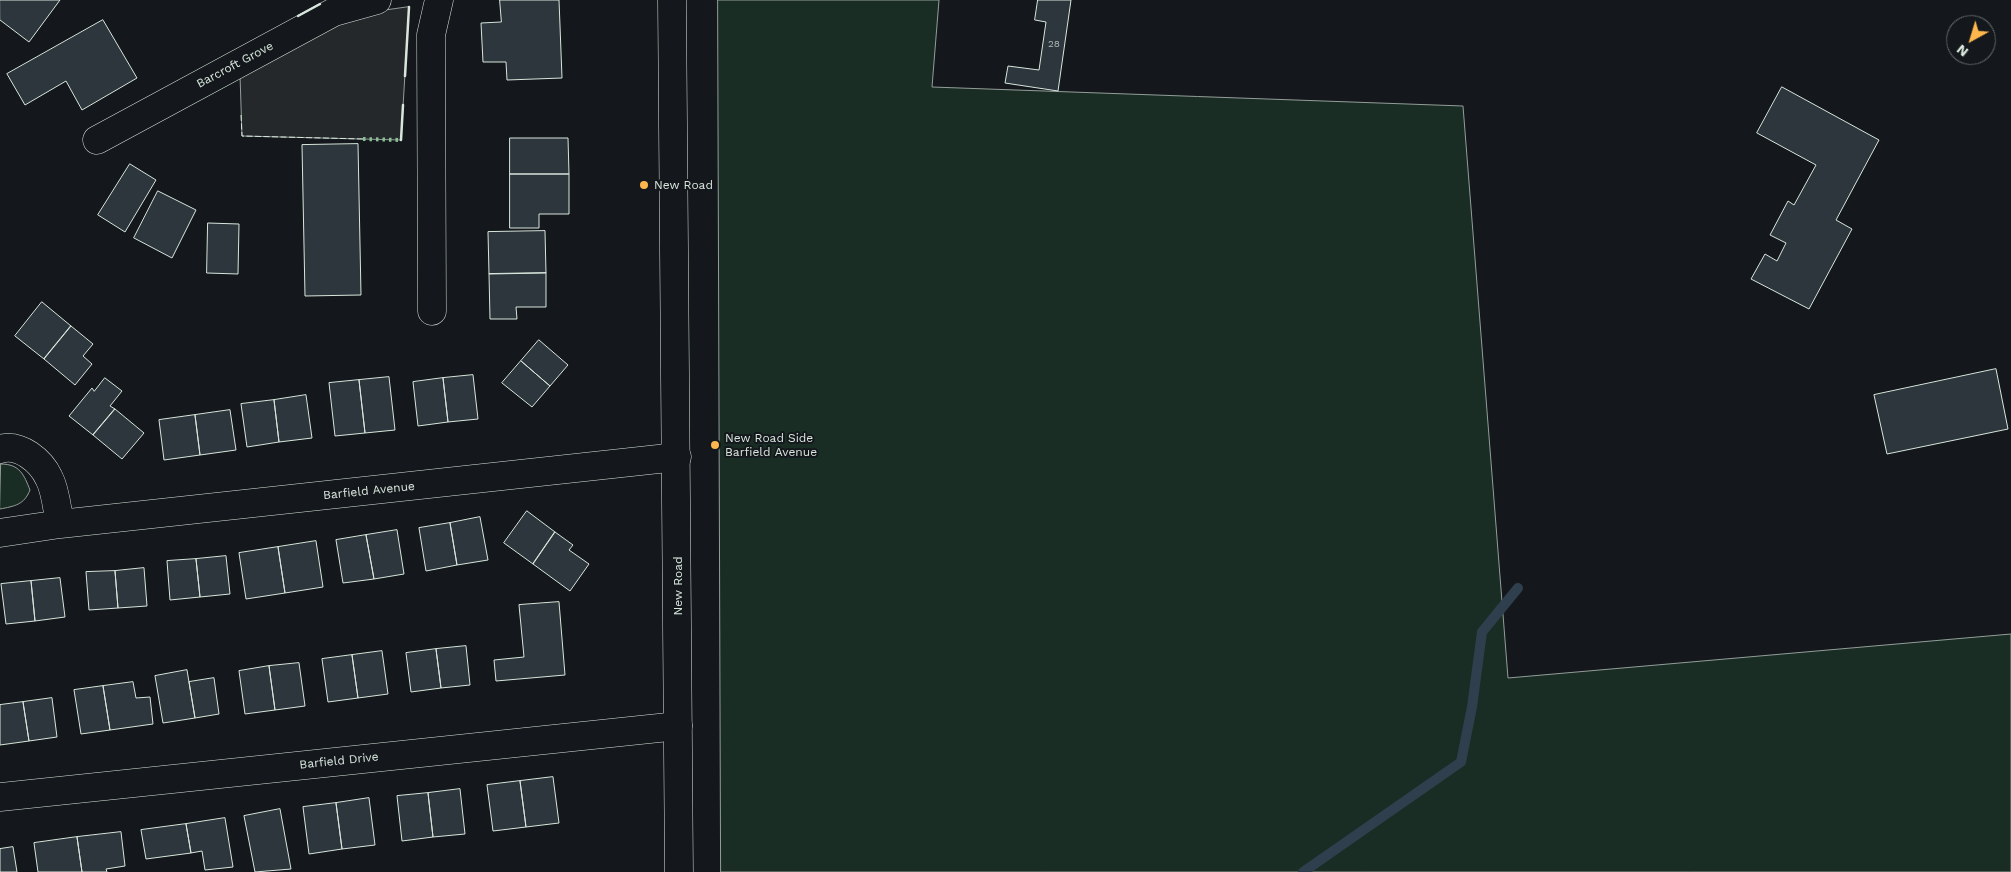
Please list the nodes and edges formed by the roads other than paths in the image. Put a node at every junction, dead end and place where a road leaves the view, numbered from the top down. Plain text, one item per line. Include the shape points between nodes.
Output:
1 (377, 0) edge
2 (439, 0) edge
3 (672, 0) edge
4 (331, 6) edge
5 (97, 140) dead end
6 (432, 311) dead end
7 (0, 449) edge
8 (677, 457) junction
9 (60, 524) junction
10 (0, 533) edge
11 (678, 726) junction
12 (0, 797) edge
13 (679, 872) edge

1 - 4 street, Barcroft Grove
2 - 6 street via 431,36
3 - 8 street, New Road
4 - 5 street, Barcroft Grove
7 - 9 street via 8,447 23,451 37,462 50,479
8 - 9 street, Barfield Avenue
8 - 11 street, New Road
9 - 10 street, Barfield Avenue
11 - 12 street, Barfield Drive
11 - 13 street, New Road

